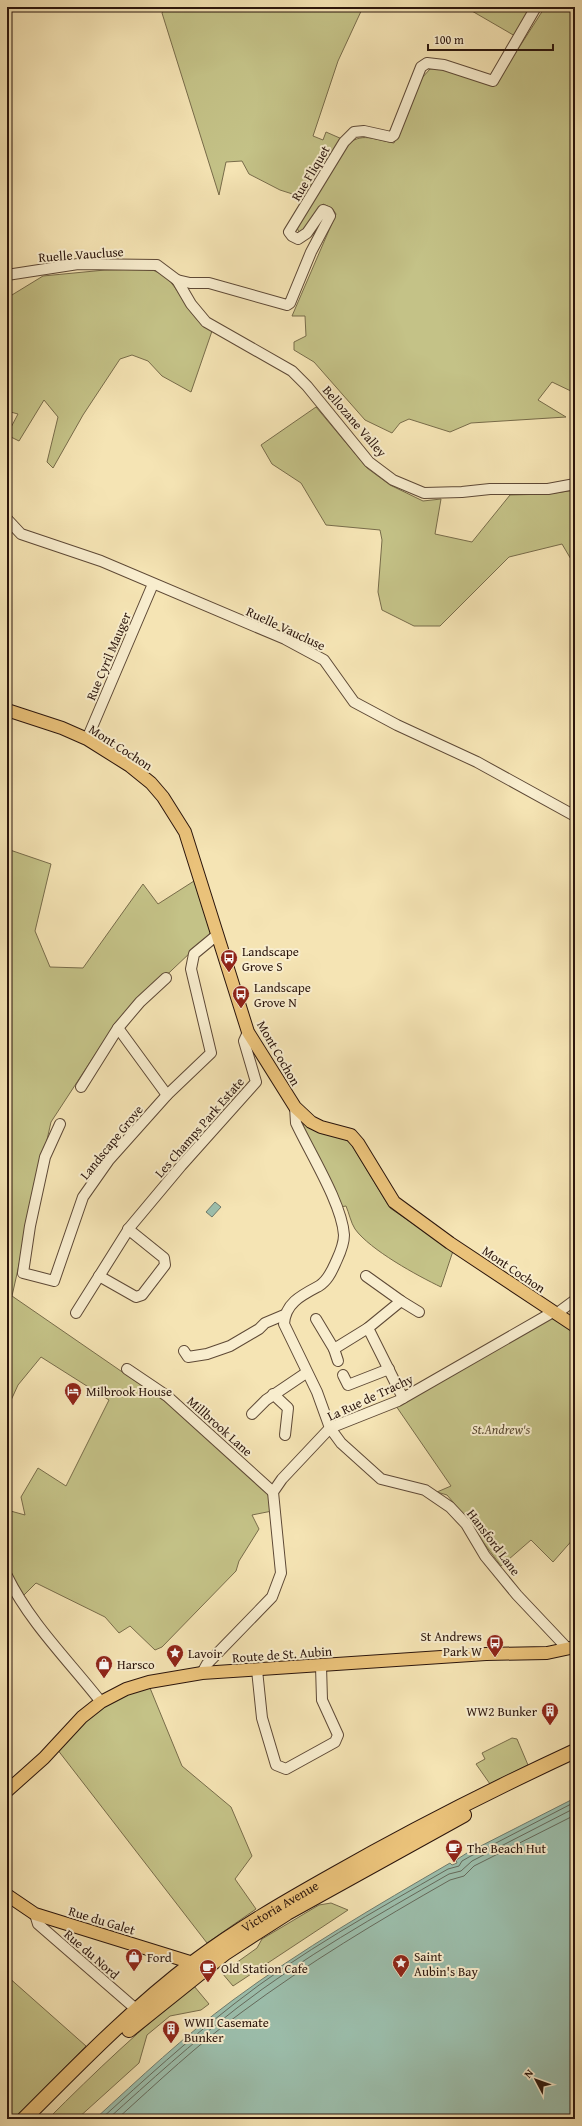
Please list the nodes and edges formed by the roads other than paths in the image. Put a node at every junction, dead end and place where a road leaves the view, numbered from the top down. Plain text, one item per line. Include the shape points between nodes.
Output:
1 (536, 7) edge
2 (156, 265) joint
3 (7, 274) edge
4 (177, 280) junction
5 (575, 484) edge
6 (7, 519) edge
7 (153, 584) junction
8 (7, 710) edge
9 (87, 739) junction
10 (575, 816) edge
11 (217, 935) junction
12 (166, 978) dead end
13 (118, 1028) junction
14 (248, 1032) junction
15 (81, 1087) dead end
16 (167, 1095) junction
17 (295, 1107) junction
18 (60, 1124) dead end
19 (128, 1229) junction
20 (100, 1276) junction
21 (366, 1276) dead end
22 (575, 1300) edge
23 (401, 1301) junction
24 (419, 1312) dead end
25 (555, 1313) junction
26 (76, 1314) dead end
27 (284, 1315) junction
28 (316, 1319) dead end
29 (575, 1326) edge
30 (368, 1328) junction
31 (334, 1350) junction
32 (184, 1351) dead end
33 (338, 1361) dead end
34 (127, 1369) dead end
35 (389, 1369) junction
36 (306, 1373) junction
37 (343, 1375) dead end
38 (273, 1394) junction
39 (403, 1398) junction
40 (252, 1414) dead end
41 (330, 1428) junction
42 (285, 1435) dead end
43 (273, 1492) junction
44 (7, 1576) edge
45 (572, 1648) edge
46 (321, 1666) junction
47 (257, 1670) junction
48 (202, 1673) junction
49 (101, 1702) junction
50 (575, 1751) edge
51 (575, 1760) edge
52 (7, 1791) edge
53 (7, 1895) edge
54 (35, 1914) junction
55 (199, 1966) junction
56 (137, 2010) junction
57 (24, 2119) edge
58 (37, 2119) edge

1 - 4 street, Rue Fliquet via 493,81 444,65 427,63 422,67 394,135 391,137 364,131 354,132 344,142 289,232 298,239 307,233 323,210 330,216 311,252 290,303 287,305 209,283
2 - 3 street, Ruelle Vaucluse via 78,264
2 - 4 street, Bellozane Valley
4 - 5 street, Bellozane Valley via 191,304 206,322 292,371 369,462 393,480 424,493 490,489 548,490
6 - 7 street, Ruelle Vaucluse via 21,534 101,561
7 - 9 street, Rue Cyril Mauger
7 - 10 street, Ruelle Vaucluse via 285,639 324,660 354,702 477,762
8 - 9 main road, Mont Cochon
9 - 11 main road, Mont Cochon via 130,766 163,797 185,832
11 - 14 main road, Mont Cochon
11 - 16 street, Landscape Grove via 194,954 190,969 211,1053
12 - 13 street via 140,1002
13 - 15 street
13 - 16 street
14 - 17 main road, Mont Cochon
14 - 19 street, Les Champs Park Estate via 244,1041 256,1082
16 - 18 street, Landscape Grove via 109,1160 83,1197 54,1282 23,1273 45,1157
17 - 25 main road, Mont Cochon via 320,1127 351,1135 394,1202
17 - 27 street via 296,1123 338,1209 344,1236 342,1249 330,1275 322,1284 295,1299
19 - 20 street, Les Champs Park Estate
19 - 20 street via 164,1258 165,1265 142,1295 136,1297
20 - 26 street, Les Champs Park Estate
21 - 23 street
22 - 25 street
23 - 24 street
23 - 30 street
25 - 29 main road, Mont Cochon
25 - 39 street, La Rue de Trachy
27 - 32 street via 265,1323 259,1330 230,1346 188,1357
27 - 36 street, Hansford Lane via 284,1324
28 - 31 street
30 - 31 street
30 - 35 street
31 - 33 street
34 - 43 street, Millbrook Lane via 167,1396
35 - 37 street via 348,1385
35 - 39 street
36 - 38 street
36 - 41 street, Hansford Lane via 317,1392
38 - 40 street
38 - 42 street via 288,1408
39 - 41 street, La Rue de Trachy
41 - 43 street, La Rue de Trachy
41 - 45 street, Hansford Lane via 341,1444 381,1478 425,1490 450,1507 466,1524 486,1556 517,1594
43 - 48 street via 281,1573 272,1597 207,1664
44 - 49 street via 18,1600
45 - 46 main road, Route de St. Aubin via 547,1653 486,1654
46 - 47 main road, Route de St. Aubin
46 - 47 street via 322,1700 338,1735 335,1742 286,1769 276,1765 262,1718
47 - 48 main road, Route de St. Aubin
48 - 49 main road, Route de St. Aubin via 126,1688
49 - 52 main road, Route de St. Aubin
50 - 55 highway, Victoria Avenue via 492,1790 364,1857 265,1913
51 - 55 highway, Victoria Avenue via 488,1802 287,1913
53 - 54 main road, Rue du Galet
54 - 55 main road, Rue du Galet
54 - 56 street, Rue du Nord via 38,1924
55 - 56 highway, Victoria Avenue
55 - 58 highway, Victoria Avenue via 89,2066
56 - 57 highway, Victoria Avenue

